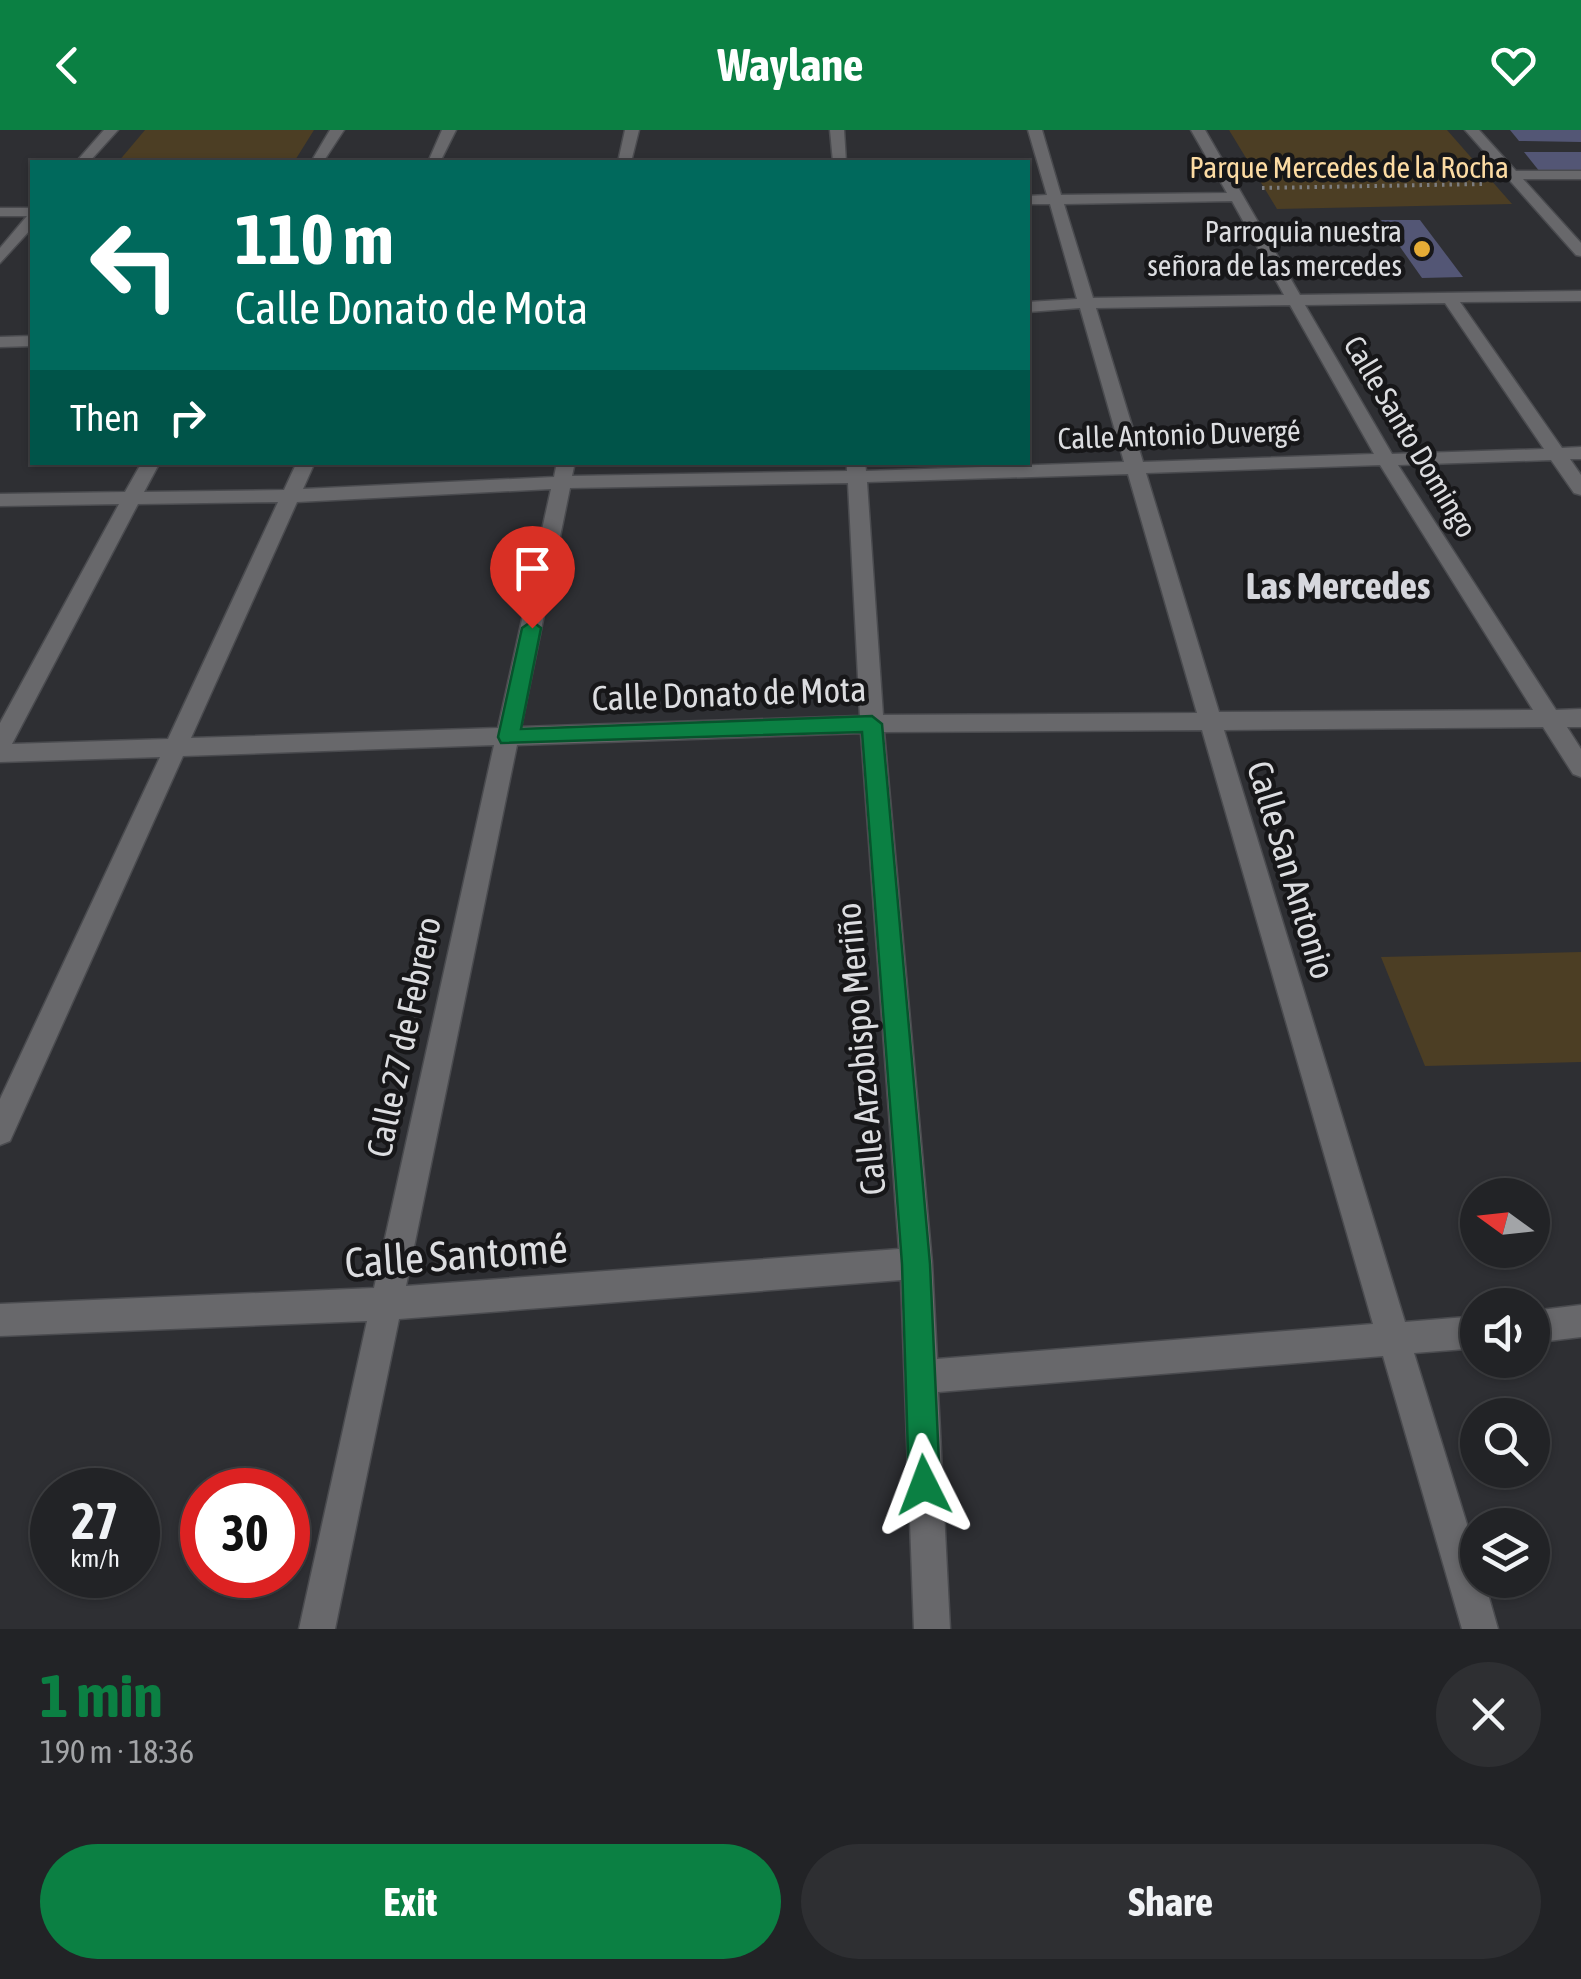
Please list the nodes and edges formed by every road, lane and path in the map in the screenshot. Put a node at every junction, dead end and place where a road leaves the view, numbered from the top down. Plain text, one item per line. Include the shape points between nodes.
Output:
1 (111, 130) edge
2 (337, 130) edge
3 (449, 130) edge
4 (632, 130) edge
5 (837, 130) edge
6 (1034, 130) edge
7 (1198, 130) edge
8 (1472, 130) edge
9 (84, 160) edge
10 (318, 160) edge
11 (435, 160) edge
12 (624, 160) edge
13 (840, 160) edge
14 (1581, 175) edge
15 (1516, 179) junction
16 (1233, 193) junction
17 (1030, 200) edge
18 (1056, 200) junction
19 (0, 212) edge
20 (30, 212) edge
21 (30, 222) edge
22 (1581, 252) edge
23 (0, 258) edge
24 (1581, 296) edge
25 (1450, 299) junction
26 (1293, 302) junction
27 (1086, 303) junction
28 (1030, 308) edge
29 (30, 341) edge
30 (0, 342) edge
31 (1581, 453) edge
32 (1560, 454) junction
33 (1385, 458) junction
34 (149, 465) edge
35 (305, 465) edge
36 (1134, 466) junction
37 (856, 470) edge
38 (564, 472) edge
39 (1581, 488) edge
40 (292, 496) junction
41 (132, 499) junction
42 (0, 500) edge
43 (1552, 718) junction
44 (1581, 718) edge
45 (872, 724) junction
46 (1211, 724) junction
47 (509, 737) junction
48 (0, 744) edge
49 (179, 744) junction
50 (0, 753) edge
51 (1581, 768) edge
52 (0, 1131) edge
53 (916, 1264) junction
54 (384, 1304) junction
55 (0, 1320) edge
56 (1581, 1321) edge
57 (1550, 1324) edge
58 (1460, 1334) edge
59 (1395, 1342) junction
60 (920, 1378) junction
61 (317, 1629) edge
62 (932, 1629) edge
63 (1480, 1629) edge

1 - 9 street
2 - 10 street
3 - 11 street
4 - 12 street
5 - 13 street
6 - 18 street, Calle San Antonio
7 - 16 street, Calle Santo Domingo
8 - 15 street
14 - 15 street
15 - 16 path
15 - 22 street
16 - 18 street
16 - 26 street, Calle Santo Domingo
17 - 18 street
18 - 27 street, Calle San Antonio
19 - 20 street
21 - 23 street
24 - 25 street
25 - 26 street
25 - 32 street
26 - 27 street
26 - 33 street, Calle Santo Domingo
27 - 28 street
27 - 36 street, Calle San Antonio
29 - 30 street
31 - 32 street, Calle Antonio Duvergé
32 - 33 street, Calle Antonio Duvergé
32 - 39 street
33 - 36 street, Calle Antonio Duvergé
33 - 43 street, Calle Santo Domingo
34 - 41 street
35 - 40 street
36 - 37 street, Calle Antonio Duvergé
36 - 46 street, Calle San Antonio
37 - 38 street, Calle Antonio Duvergé
37 - 45 street, Calle Arzobispo Meriño
38 - 40 street, Calle Antonio Duvergé
38 - 47 street, Calle 27 de Febrero
40 - 41 street, Calle Antonio Duvergé
40 - 49 street
41 - 42 street, Calle Antonio Duvergé
41 - 48 street
43 - 44 street, Calle Donato de Mota
43 - 46 street, Calle Donato de Mota
43 - 51 street, Calle Santo Domingo
45 - 46 street, Calle Donato de Mota
45 - 47 street, Calle Donato de Mota
45 - 53 street, Calle Arzobispo Meriño
46 - 59 street, Calle San Antonio
47 - 49 street, Calle Donato de Mota
47 - 54 street, Calle 27 de Febrero
49 - 50 street, Calle Donato de Mota
49 - 52 street
53 - 54 street, Calle Santomé
53 - 60 street, Calle Arzobispo Meriño
54 - 55 street, Calle Santomé
54 - 61 street, Calle 27 de Febrero
56 - 57 street
58 - 59 street
59 - 60 street
59 - 63 street, Calle San Antonio
60 - 62 street, Calle Arzobispo Meriño

